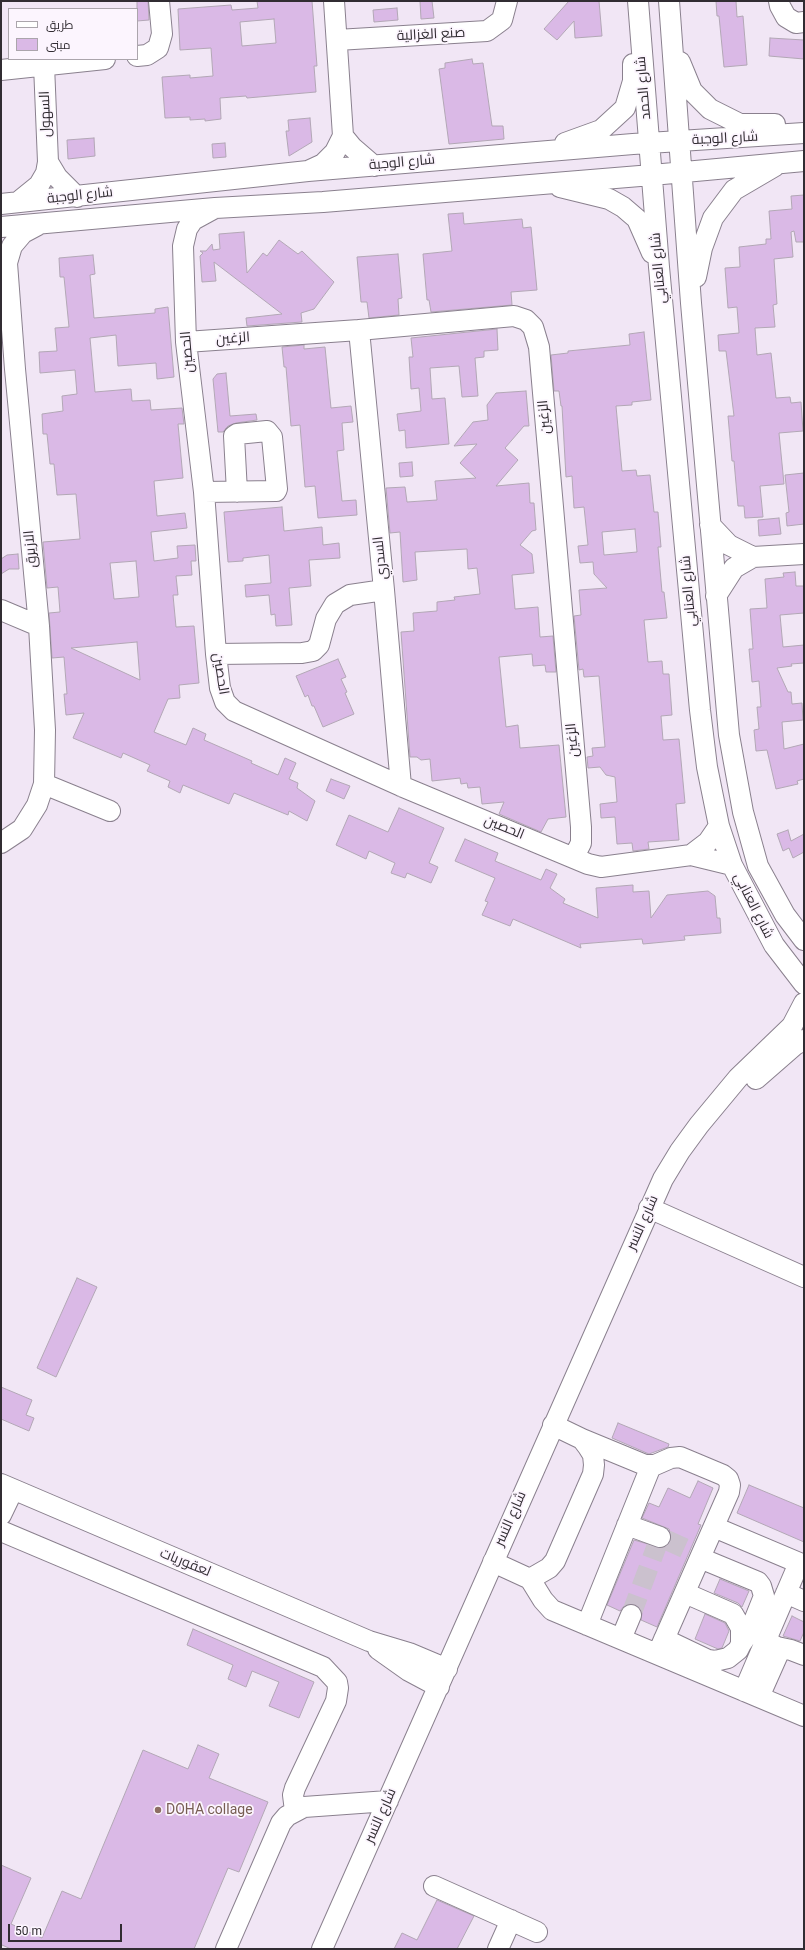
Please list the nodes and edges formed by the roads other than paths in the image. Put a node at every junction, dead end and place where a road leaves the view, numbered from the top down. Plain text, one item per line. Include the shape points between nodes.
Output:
1 (159, 1) edge
2 (334, 1) edge
3 (507, 1) edge
4 (634, 1) edge
5 (638, 1) edge
6 (649, 1) edge
7 (669, 1) edge
8 (779, 1) edge
9 (804, 22) edge
10 (672, 33) junction
11 (337, 40) junction
12 (138, 56) edge
13 (95, 60) edge
14 (44, 65) junction
15 (1, 70) edge
16 (804, 125) edge
17 (804, 133) edge
18 (343, 136) junction
19 (804, 141) edge
20 (542, 152) junction
21 (666, 158) junction
22 (804, 161) edge
23 (48, 162) junction
24 (781, 163) junction
25 (374, 166) junction
26 (308, 171) junction
27 (547, 183) junction
28 (77, 197) junction
29 (323, 202) junction
30 (10, 203) edge
31 (214, 208) junction
32 (38, 225) junction
33 (1, 227) edge
34 (4, 258) edge
35 (659, 267) junction
36 (691, 303) junction
37 (359, 330) junction
38 (186, 342) junction
39 (8, 370) edge
40 (706, 457) junction
41 (204, 492) junction
42 (237, 492) dead end
43 (710, 525) junction
44 (804, 554) edge
45 (753, 557) junction
46 (384, 590) junction
47 (716, 596) junction
48 (1, 610) edge
49 (39, 626) junction
50 (216, 654) junction
51 (44, 784) junction
52 (401, 786) junction
53 (110, 811) dead end
54 (719, 826) junction
55 (1, 843) edge
56 (691, 855) junction
57 (574, 857) junction
58 (732, 865) junction
59 (804, 940) edge
60 (804, 984) edge
61 (804, 1003) edge
62 (804, 1040) edge
63 (721, 1101) junction
64 (649, 1208) junction
65 (804, 1277) edge
66 (553, 1425) junction
67 (582, 1440) junction
68 (650, 1466) junction
69 (7, 1487) edge
70 (1, 1516) edge
71 (627, 1525) junction
72 (714, 1527) junction
73 (1, 1531) edge
74 (660, 1537) dead end
75 (697, 1554) junction
76 (493, 1562) junction
77 (802, 1564) edge
78 (530, 1579) junction
79 (685, 1593) junction
80 (795, 1597) edge
81 (631, 1615) tunnel mouth
82 (587, 1625) junction
83 (622, 1639) junction
84 (741, 1644) junction
85 (772, 1644) junction
86 (661, 1646) junction
87 (804, 1655) edge
88 (443, 1678) junction
89 (752, 1694) junction
90 (804, 1716) edge
91 (388, 1801) junction
92 (295, 1810) junction
93 (434, 1886) dead end
94 (511, 1920) junction
95 (537, 1932) dead end
96 (226, 1949) edge
97 (322, 1949) edge
98 (498, 1949) edge

1 - 12 street via 162,34 158,48 146,55
2 - 11 street
3 - 11 street, صنع الغزالية via 502,20 487,32
4 - 20 street via 633,80 625,108 601,130
5 - 21 street, شارع الحمد
6 - 21 street via 659,126
7 - 10 street
8 - 9 street via 786,17 796,23
10 - 16 street via 692,90 710,109 740,124
10 - 21 street
11 - 18 street
13 - 14 street
14 - 15 street
14 - 23 street, السهول
17 - 21 street, شارع الوجبة
18 - 25 street
18 - 26 street via 335,152 323,164
19 - 21 street via 696,150
20 - 21 street, شارع الوجبة
20 - 25 street, شارع الوجبة
21 - 24 street, شارع الوجبة
21 - 27 street, شارع الوجبة
21 - 29 street via 349,188 337,191
21 - 35 street, شارع العنابي
21 - 36 street, شارع العنابي
21 - 40 street via 694,430 697,444
22 - 24 street, شارع الوجبة
23 - 28 street via 58,178
23 - 30 street, السهول via 46,173 39,185
24 - 36 street via 734,190 714,218 702,248
25 - 26 street, شارع الوجبة
26 - 28 street, شارع الوجبة
27 - 29 street, شارع الوجبة
27 - 35 street via 609,199 624,206 637,219
28 - 30 street, شارع الوجبة
29 - 31 street, شارع الوجبة
31 - 32 street, شارع الوجبة
31 - 38 street, الحصين via 193,220 187,229 183,246
32 - 33 street, شارع الوجبة
32 - 34 street, الازيرق via 23,233
34 - 39 street, الازيرق
35 - 54 street, شارع العنابي via 700,710 707,767
36 - 40 street, شارع العنابي
37 - 38 street, الزغين
37 - 46 street, السدري
37 - 57 street, الزغين via 514,316 526,320 533,327 539,347 580,819 581,843
38 - 41 street, الحصين
39 - 49 street, الازيرق
40 - 43 street, شارع العنابي
41 - 42 street
41 - 50 street, الحصين
43 - 45 street via 729,545
43 - 47 street, شارع العنابي
44 - 45 street
45 - 47 street via 734,568
46 - 50 street via 350,595 334,604 326,619 319,645 313,651
46 - 52 street, السدري
47 - 59 street, شارع العنابي via 729,734 743,812 758,866 786,915
48 - 49 street
49 - 51 street, الازيرق via 46,730
50 - 52 street, الحصين via 220,688 225,702 234,711
51 - 53 street
51 - 55 street, الازيرق via 37,805 22,829
52 - 57 street, الحصين
54 - 56 street, الحصين via 708,842
54 - 58 street, شارع العنابي
56 - 57 street, الحصين via 601,867
56 - 58 street, الحصين
58 - 60 street, شارع العنابي via 774,945
61 - 63 street, شارع النسر via 792,1026 738,1078
62 - 63 street, شارع النسر via 746,1087
63 - 64 street, شارع النسر via 680,1151
64 - 65 street
64 - 66 street, شارع النسر
66 - 67 street
66 - 76 street, شارع النسر
67 - 68 street
67 - 78 street via 592,1455 593,1474 555,1561 545,1571
68 - 71 street
68 - 72 street via 680,1457 728,1479 729,1492
69 - 70 street
69 - 88 street, لعقوريات via 369,1641 400,1665
71 - 74 street
71 - 82 street
72 - 75 street
72 - 77 street
73 - 92 street via 324,1667 337,1682 336,1701 295,1788
75 - 79 street
75 - 84 street via 758,1582 761,1586 764,1596 750,1631
76 - 78 street
76 - 88 street, شارع النسر
77 - 80 street
78 - 82 street via 547,1606
79 - 84 street via 733,1614 741,1628
79 - 86 street
80 - 85 street
81 - 83 street
82 - 83 street
83 - 86 street
84 - 86 street via 728,1658 715,1661
85 - 87 street
85 - 89 street
86 - 89 street
88 - 91 street, شارع النسر
89 - 90 street
91 - 92 street via 304,1807
91 - 97 street, شارع النسر
92 - 96 street via 281,1824
93 - 94 street
94 - 95 street
94 - 98 street

